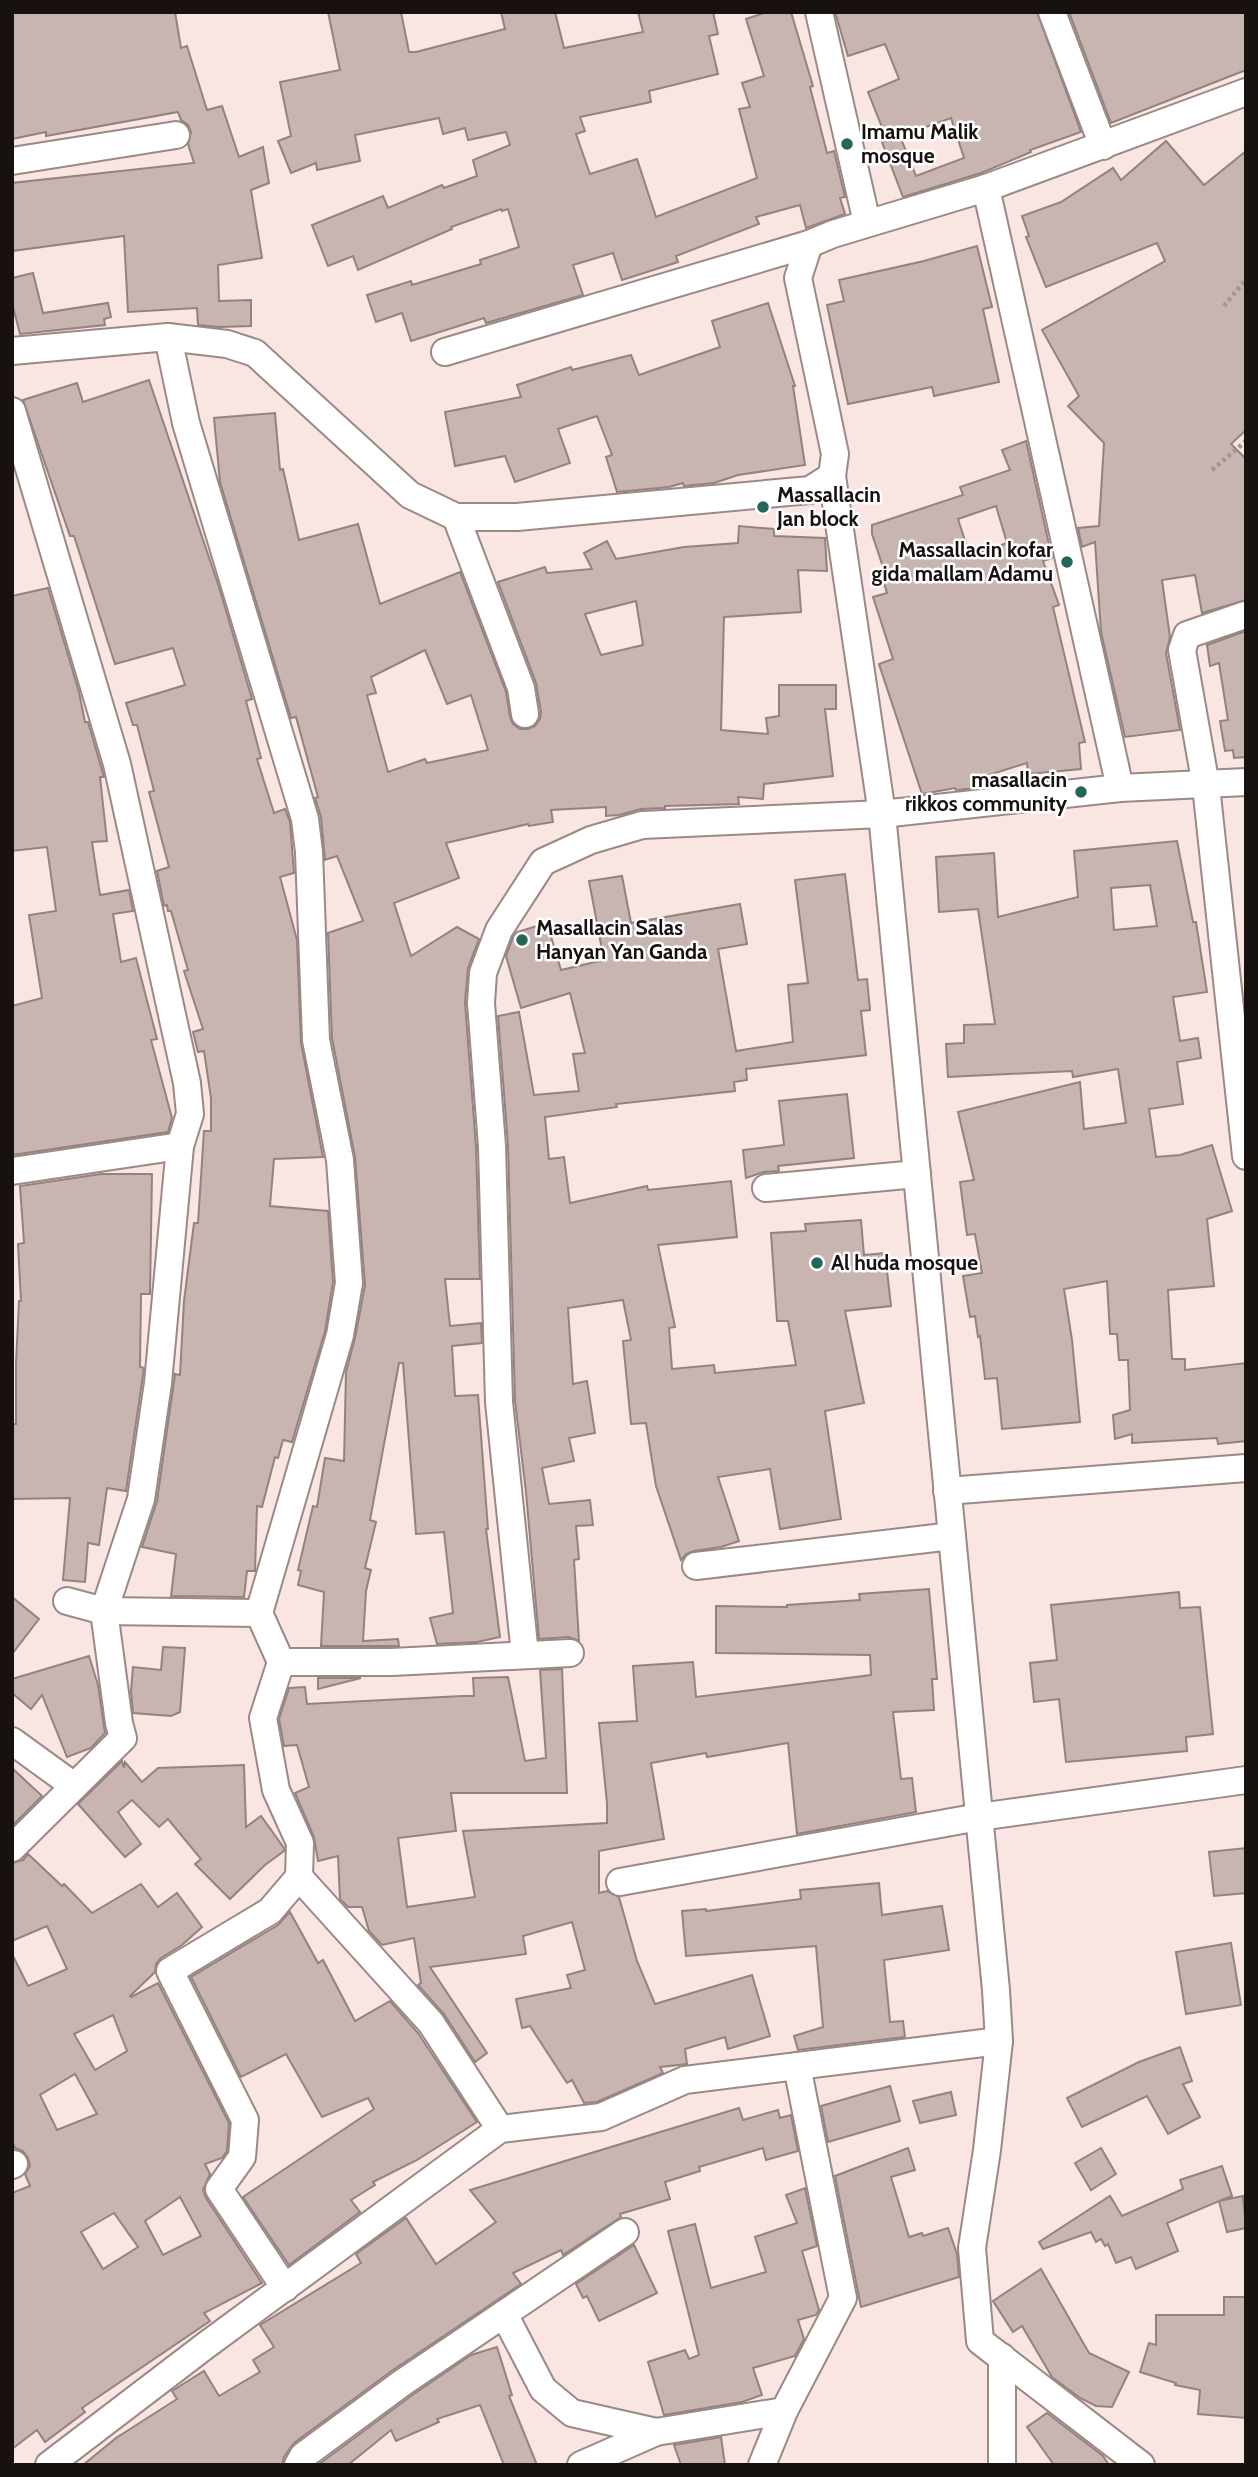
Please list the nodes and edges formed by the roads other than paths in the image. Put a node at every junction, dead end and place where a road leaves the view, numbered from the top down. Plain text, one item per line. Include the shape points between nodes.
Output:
1 (819, 12) edge
2 (1052, 12) edge
3 (1246, 92) edge
4 (176, 135) dead end
5 (1103, 146) junction
6 (12, 161) edge
7 (986, 188) junction
8 (867, 223) junction
9 (809, 244) junction
10 (169, 338) junction
11 (13, 346) edge
12 (445, 352) dead end
13 (12, 411) edge
14 (832, 476) junction
15 (456, 517) junction
16 (1245, 615) edge
17 (525, 714) dead end
18 (1246, 782) edge
19 (1206, 786) junction
20 (1120, 789) junction
21 (882, 814) junction
22 (180, 1146) junction
23 (1246, 1156) edge
24 (12, 1171) edge
25 (917, 1174) junction
26 (766, 1188) dead end
27 (1246, 1468) edge
28 (947, 1491) junction
29 (952, 1536) junction
30 (696, 1566) dead end
31 (67, 1601) dead end
32 (104, 1611) junction
33 (259, 1613) junction
34 (570, 1653) dead end
35 (525, 1655) junction
36 (281, 1662) junction
37 (12, 1741) edge
38 (1246, 1780) edge
39 (74, 1786) junction
40 (979, 1817) junction
41 (12, 1848) edge
42 (299, 1877) junction
43 (620, 1882) dead end
44 (999, 2041) junction
45 (797, 2066) junction
46 (500, 2129) junction
47 (625, 2232) dead end
48 (285, 2288) junction
49 (504, 2314) junction
50 (1002, 2357) junction
51 (784, 2412) junction
52 (656, 2431) junction
53 (49, 2465) edge
54 (298, 2465) edge
55 (581, 2465) edge
56 (762, 2465) edge
57 (1002, 2465) edge
58 (1141, 2465) edge

1 - 8 street
2 - 5 street
3 - 5 street
4 - 6 street
5 - 7 street
7 - 8 street
7 - 20 street
8 - 9 street
9 - 12 street
9 - 14 street via 798,278 835,454
10 - 11 street
10 - 15 street via 227,344 255,353 410,495
10 - 33 street via 186,423 305,820 316,1040 340,1160 346,1222 349,1283 340,1335
13 - 22 street via 117,764 187,1083 190,1114
14 - 15 street via 810,490 517,517
14 - 21 street
15 - 17 street via 521,688
16 - 19 street via 1186,635 1182,650
18 - 19 street
19 - 20 street
19 - 23 street
20 - 21 street
21 - 25 street
21 - 35 street via 642,825 591,840 543,862 499,930 483,973 481,1003 492,1146 499,1402
22 - 24 street
22 - 32 street via 158,1382 141,1499
25 - 26 street
25 - 28 street
27 - 28 street
28 - 29 street
29 - 30 street
29 - 40 street
31 - 32 street
32 - 33 street
32 - 39 street via 123,1738
33 - 36 street
34 - 35 street
35 - 36 street
36 - 42 street via 263,1718 276,1790 300,1843
37 - 39 street
38 - 40 street
39 - 41 street
40 - 43 street
40 - 44 street
42 - 46 street via 431,2023
42 - 48 street via 270,1910 170,1970 245,2120 242,2157 219,2189
44 - 45 street
44 - 50 street via 972,2248 980,2341
45 - 46 street via 685,2080 601,2117
45 - 51 street via 843,2298
46 - 48 street
47 - 49 street
48 - 53 street
49 - 52 street via 543,2389 572,2413
49 - 54 street via 402,2383 303,2456
50 - 57 street
50 - 58 street
51 - 52 street
51 - 56 street
52 - 55 street

